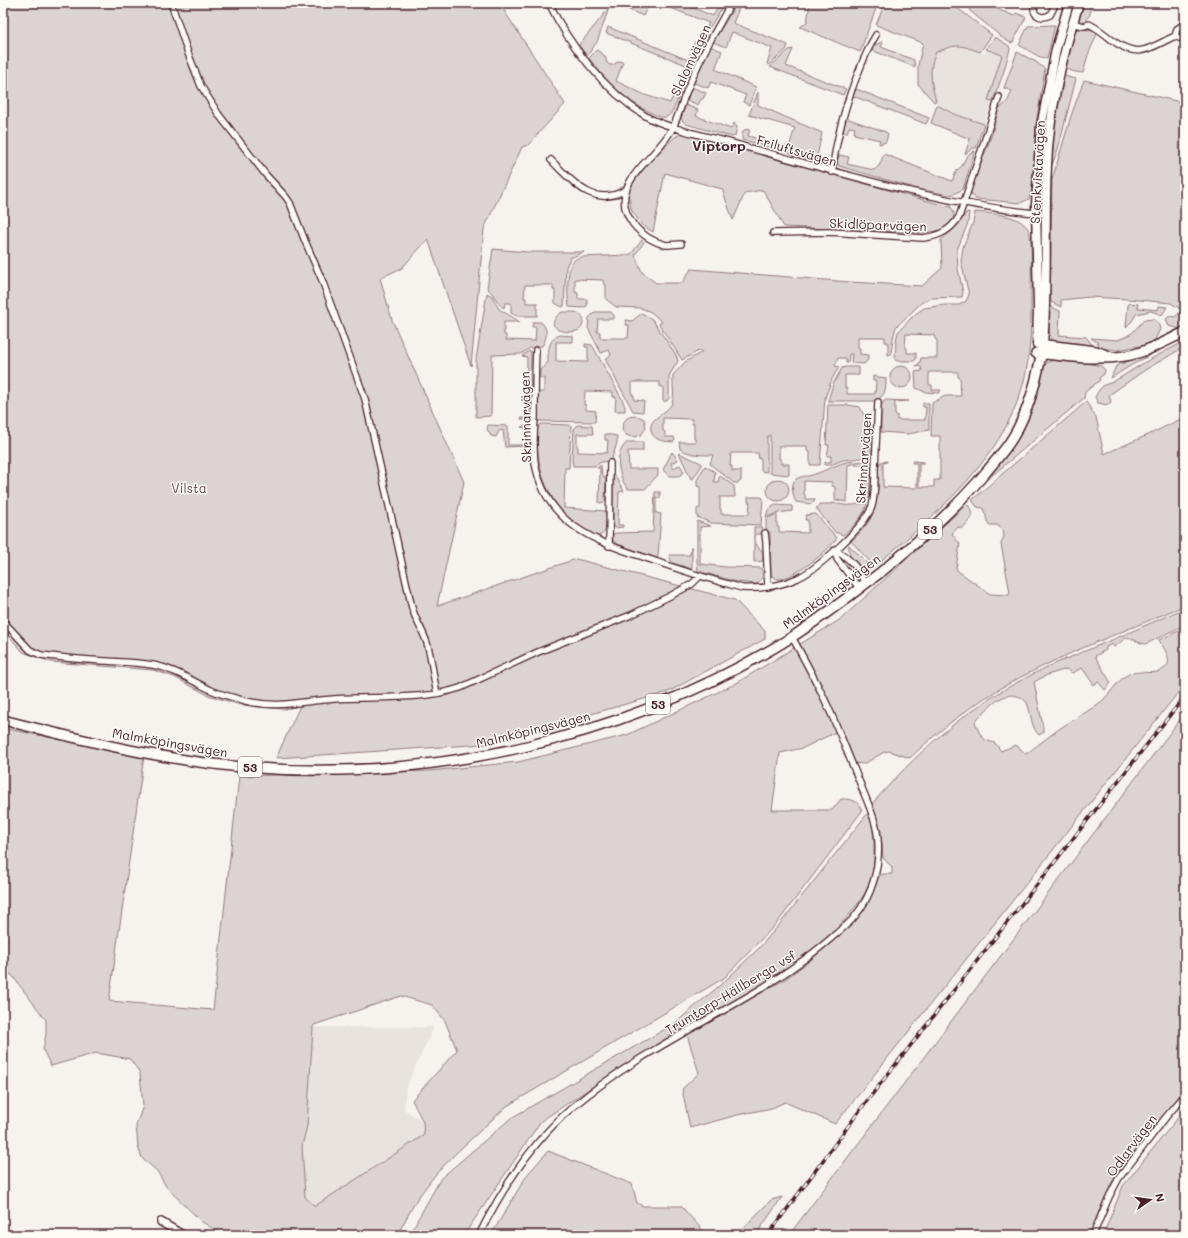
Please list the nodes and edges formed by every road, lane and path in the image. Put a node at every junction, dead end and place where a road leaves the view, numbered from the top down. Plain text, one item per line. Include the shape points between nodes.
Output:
1 (171, 3) edge
2 (550, 3) edge
3 (732, 3) edge
4 (1036, 3) edge
5 (1053, 3) edge
6 (1069, 3) edge
7 (1078, 3) edge
8 (1064, 20) junction
9 (1072, 23) junction
10 (1185, 24) edge
11 (876, 35) dead end
12 (1175, 36) junction
13 (1185, 37) edge
14 (999, 97) dead end
15 (673, 127) junction
16 (551, 160) dead end
17 (832, 172) junction
18 (625, 190) junction
19 (963, 203) junction
20 (1036, 214) junction
21 (1046, 214) junction
22 (773, 233) dead end
23 (681, 244) dead end
24 (1185, 332) edge
25 (1039, 349) junction
26 (536, 350) dead end
27 (878, 402) dead end
28 (610, 462) dead end
29 (765, 533) dead end
30 (609, 546) junction
31 (834, 550) junction
32 (700, 576) junction
33 (864, 585) junction
34 (768, 587) junction
35 (3, 621) edge
36 (792, 637) junction
37 (438, 693) junction
38 (3, 720) edge
39 (1185, 1095) edge
40 (161, 1222) dead end
41 (183, 1235) edge
42 (479, 1235) edge
43 (1094, 1235) edge

1 - 37 street via 201,86 218,115 290,203 322,280 365,399 412,608 428,644
2 - 15 street, Friluftsvägen via 577,49 613,91 628,105 646,116
3 - 15 street, Slalomvägen via 701,58
4 - 5 street via 1034,13 1042,18 1050,15
6 - 8 main road, Stenkvistavägen
7 - 9 main road, Stenkvistavägen
8 - 9 main road
8 - 20 main road, Stenkvistavägen via 1050,72 1041,127
9 - 12 street via 1084,26 1089,24 1117,43 1136,51
9 - 21 main road, Stenkvistavägen via 1051,115
10 - 12 street via 1177,28
11 - 17 street via 848,97
12 - 13 street
14 - 19 street, Skidlöparvägen
15 - 17 street, Friluftsvägen
15 - 18 street, Slalomvägen via 662,144 639,168
16 - 18 street via 586,192 602,196
17 - 19 street, Friluftsvägen
18 - 23 street via 626,210 636,227 660,243
19 - 20 street, Friluftsvägen
19 - 22 street, Skidlöparvägen via 954,224 934,237 830,232
20 - 21 street, Friluftsvägen
20 - 25 main road, Stenkvistavägen
21 - 25 main road, Stenkvistavägen via 1046,276
24 - 25 main road via 1125,356 1111,357 1096,351
25 - 33 main road, Malmköpingsvägen / 53 via 1035,384 1026,410 1014,436 998,458 949,512
26 - 30 street, Skrinnarvägen via 534,451 542,485 554,508 565,519 581,532
27 - 31 street, Skrinnarvägen via 872,507 855,532
28 - 30 street
29 - 34 street
30 - 32 street, Skrinnarvägen
31 - 33 street via 844,554 863,577
31 - 33 street via 837,559 856,584
31 - 34 street, Skrinnarvägen via 800,577
32 - 34 street, Skrinnarvägen via 742,588
32 - 37 street via 692,584 631,615 538,652 460,688
33 - 36 main road, Malmköpingsvägen / 53
35 - 37 street via 34,652 165,667 214,692 272,706 333,699
36 - 38 main road, Malmköpingsvägen / 53 via 719,677 636,713 541,742 432,764 348,770 285,770 228,766 126,749
36 - 42 street, Trumtorp-Hällberga vsf via 824,699 854,769 876,830 878,865 865,901 846,925 788,972 619,1072 574,1106 541,1138 510,1179
39 - 43 street, Odlarvägen via 1119,1178
40 - 41 street

